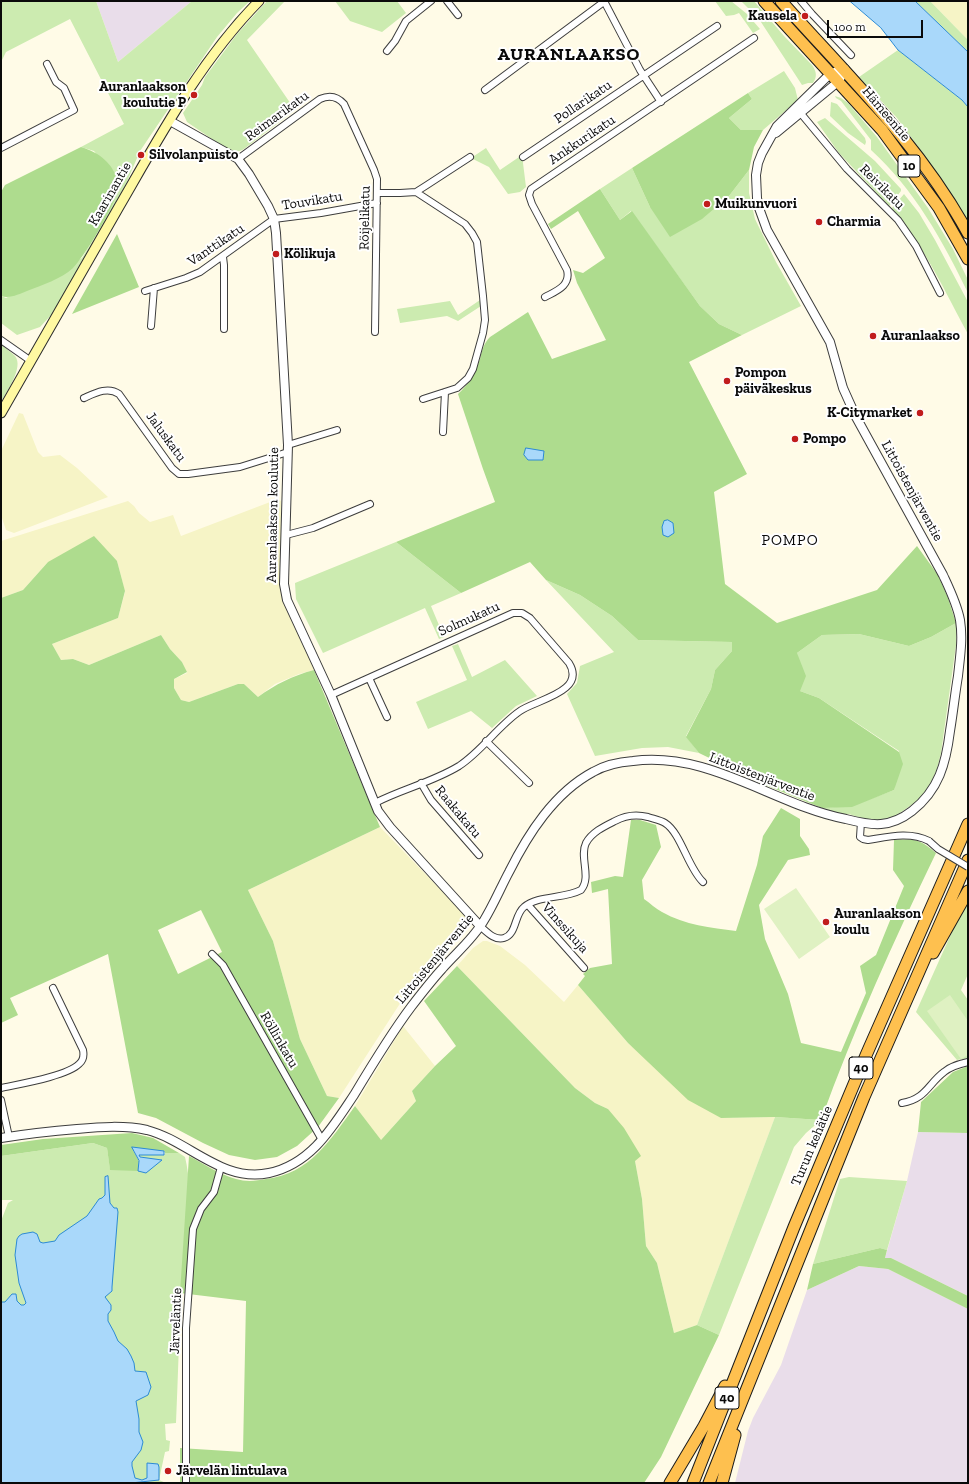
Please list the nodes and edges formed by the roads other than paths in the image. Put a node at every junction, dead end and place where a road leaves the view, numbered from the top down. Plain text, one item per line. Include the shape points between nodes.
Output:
1 (259, 1) edge
2 (431, 1) edge
3 (447, 1) edge
4 (604, 1) edge
5 (764, 1) edge
6 (781, 1) edge
7 (801, 1) edge
8 (458, 15) dead end
9 (717, 26) dead end
10 (754, 38) dead end
11 (387, 51) dead end
12 (851, 55) dead end
13 (47, 64) dead end
14 (845, 69) junction
15 (643, 76) junction
16 (835, 77) junction
17 (485, 90) dead end
18 (331, 96) joint
19 (661, 102) junction
20 (798, 110) junction
21 (170, 121) junction
22 (1, 148) edge
23 (470, 157) dead end
24 (523, 157) dead end
25 (238, 160) junction
26 (416, 192) junction
27 (377, 193) junction
28 (377, 203) junction
29 (274, 219) junction
30 (968, 233) edge
31 (223, 257) junction
32 (968, 259) edge
33 (154, 288) junction
34 (146, 291) dead end
35 (940, 293) dead end
36 (545, 297) dead end
37 (151, 326) dead end
38 (224, 329) dead end
39 (375, 332) dead end
40 (1, 340) edge
41 (31, 361) junction
42 (445, 392) junction
43 (84, 398) dead end
44 (423, 399) dead end
45 (1, 413) edge
46 (337, 430) dead end
47 (443, 432) dead end
48 (288, 449) junction
49 (370, 504) dead end
50 (286, 535) junction
51 (369, 678) junction
52 (331, 695) junction
53 (386, 717) dead end
54 (486, 741) junction
55 (421, 783) junction
56 (529, 783) dead end
57 (374, 802) junction
58 (861, 822) junction
59 (968, 824) edge
60 (479, 855) dead end
61 (968, 860) edge
62 (968, 867) edge
63 (703, 882) dead end
64 (968, 891) edge
65 (528, 905) junction
66 (480, 926) junction
67 (212, 954) dead end
68 (584, 968) dead end
69 (53, 988) dead end
70 (906, 1002) junction
71 (968, 1062) edge
72 (1, 1088) edge
73 (1, 1100) edge
74 (902, 1103) dead end
75 (5, 1138) edge
76 (322, 1140) junction
77 (221, 1167) junction
78 (760, 1314) junction
79 (749, 1384) junction
80 (186, 1483) edge
81 (670, 1483) edge
82 (694, 1483) edge
83 (709, 1483) edge
84 (722, 1483) edge

1 - 21 main road, Kaarinantie via 226,38
2 - 11 street via 406,21
3 - 8 street
4 - 15 street
4 - 17 street
5 - 16 highway, Hämeentie / 10
6 - 14 highway, Hämeentie / 10
7 - 12 street
9 - 15 street, Pollarikatu
10 - 19 street, Ankkurikatu
13 - 22 street via 56,82 64,88 74,110
14 - 16 street, Littoistenjärventie
14 - 30 highway, Hämeentie / 10 via 913,149
15 - 19 street
15 - 24 street, Pollarikatu
16 - 20 street, Littoistenjärventie
16 - 32 highway, Hämeentie / 10 via 882,130 924,186
18 - 25 street, Reimarikatu via 317,101
18 - 27 street, Röijelikatu via 341,101 348,111 376,174
19 - 36 street, Ankkurikatu via 531,189 529,195 532,204 568,275 565,284
20 - 35 street, Reivikatu via 847,169 898,220 916,246
20 - 58 street, Littoistenjärventie via 777,126 762,153 756,174 757,198 762,219 830,342 842,388 943,574 955,600 960,621 961,646 951,724 947,754 939,779 928,797 908,814 882,824
21 - 25 street, Auranlaakson koulutie
21 - 41 main road, Kaarinantie
23 - 26 street
25 - 29 street, Auranlaakson koulutie via 265,199
26 - 27 street
26 - 42 street via 469,228 477,242 485,313 483,333 468,378 458,388
27 - 28 street, Röijelikatu
28 - 29 street, Touvikatu
28 - 39 street, Röijelikatu
29 - 31 street, Vanttikatu
29 - 48 street, Auranlaakson koulutie
31 - 33 street, Vanttikatu via 192,276
31 - 38 street
33 - 34 street, Vanttikatu
33 - 37 street
40 - 41 street
41 - 45 main road, Kaarinantie
42 - 44 street
42 - 47 street
43 - 48 street, Jaluskatu via 106,390 113,390 119,394 179,474 240,466
46 - 48 street
48 - 50 street, Auranlaakson koulutie
49 - 50 street via 313,528
50 - 52 street, Auranlaakson koulutie via 285,595
51 - 52 street, Solmukatu
51 - 53 street
51 - 54 street, Solmukatu via 507,615 516,612 524,614 569,663 572,678 563,690 525,708
52 - 57 street, Auranlaakson koulutie
54 - 55 street, Solmukatu via 459,766
54 - 56 street
55 - 57 street, Solmukatu
55 - 60 street, Raakakatu via 431,800
57 - 66 street, Auranlaakson koulutie via 386,823
58 - 62 street, bridge via 862,839 919,837
58 - 66 street, Littoistenjärventie via 811,811 727,776 680,762 640,760 603,767 571,788 537,824
59 - 78 highway, Turun kehätie / 40 via 861,1068
61 - 70 highway, Turun kehätie / 40
63 - 65 street via 696,875 668,825 643,816 631,815 602,828 587,841 584,855 585,881 580,890
64 - 70 highway
65 - 66 street via 520,911 511,933 505,938 492,936
65 - 68 street, Vinssikuja
66 - 76 street, Littoistenjärventie via 409,1009
67 - 76 street, Röllinkatu via 223,965
69 - 72 street via 83,1050 81,1062 74,1068 49,1077
70 - 79 highway, Turun kehätie / 40 via 864,1097
71 - 74 street via 952,1067 913,1102
73 - 75 street
75 - 77 street, Littoistenjärventie via 41,1132 133,1128 168,1138
76 - 77 street, Littoistenjärventie via 300,1160 268,1174 242,1174
77 - 80 street, Järveläntie via 214,1192 201,1209 193,1230 186,1328
78 - 81 highway via 704,1426
78 - 82 highway, Turun kehätie / 40
79 - 83 highway, Turun kehätie / 40
79 - 84 highway

